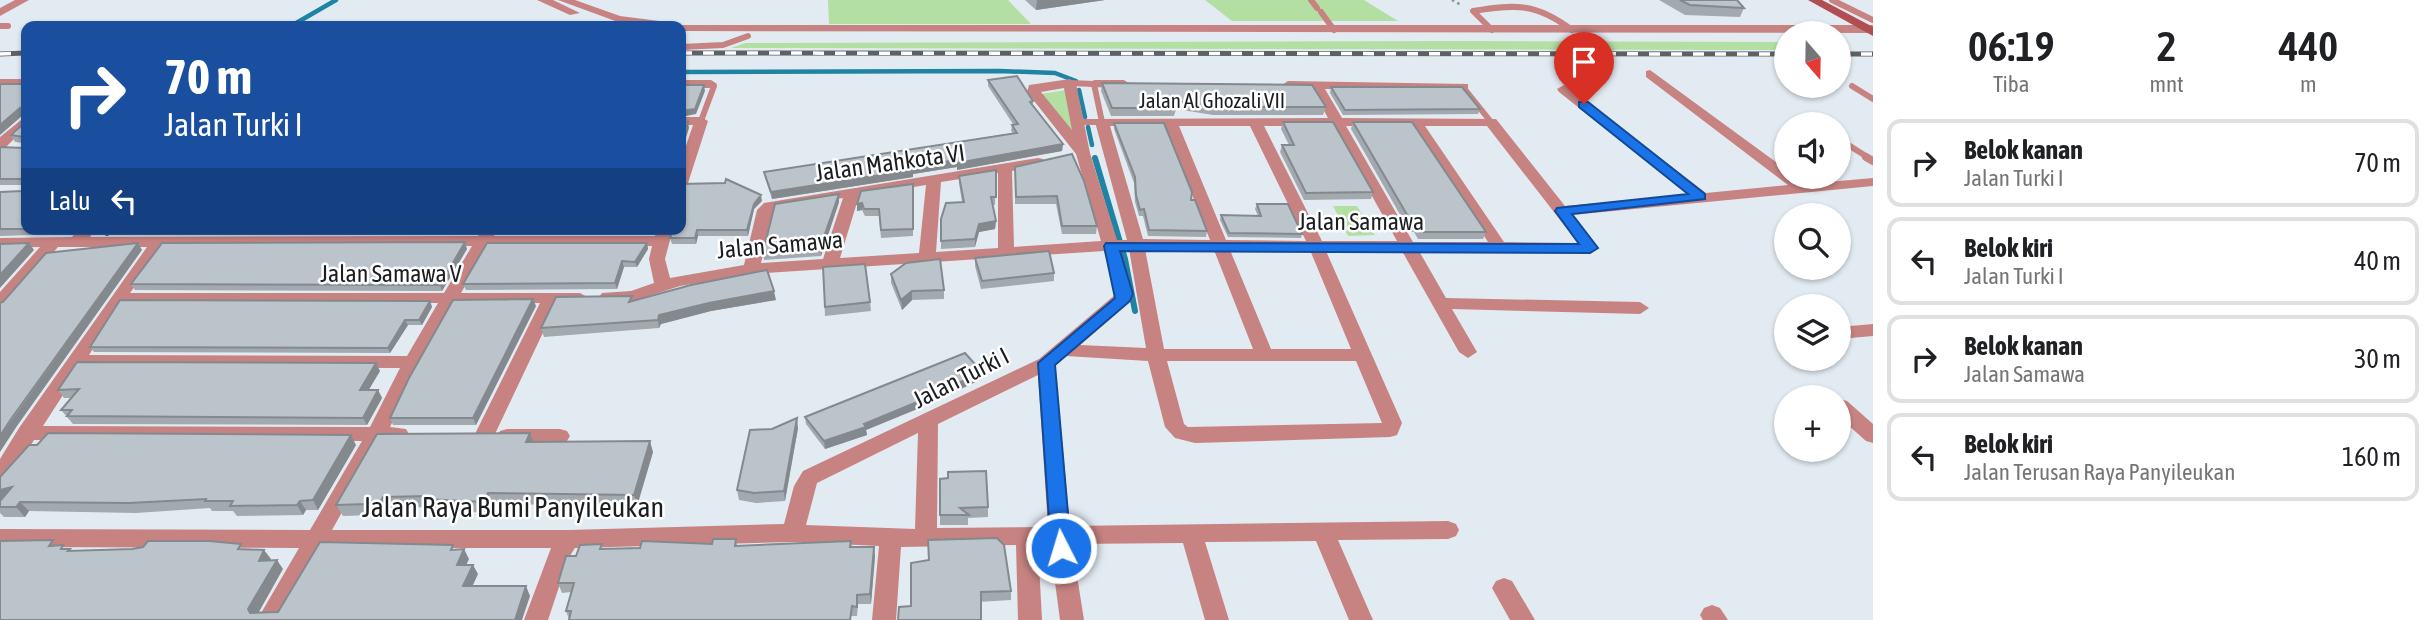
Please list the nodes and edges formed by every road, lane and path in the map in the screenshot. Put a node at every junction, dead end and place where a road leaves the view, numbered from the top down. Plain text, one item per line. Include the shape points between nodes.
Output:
1 (23, 0) edge
2 (543, 0) edge
3 (564, 0) edge
4 (1311, 0) edge
5 (1814, 0) edge
6 (1832, 0) edge
7 (0, 13) edge
8 (606, 21) edge
9 (632, 21) edge
10 (0, 26) edge
11 (8, 26) dead end
12 (686, 27) edge
13 (1334, 30) junction
14 (1492, 30) junction
15 (1572, 30) junction
16 (1872, 30) edge
17 (686, 33) edge
18 (996, 33) junction
19 (1852, 35) edge
20 (748, 36) junction
21 (1774, 38) edge
22 (686, 47) edge
23 (1650, 74) dead end
24 (0, 83) edge
25 (21, 83) edge
26 (1085, 83) junction
27 (686, 84) edge
28 (711, 84) joint
29 (1136, 84) edge
30 (1274, 85) edge
31 (1316, 85) junction
32 (1852, 86) dead end
33 (1463, 87) joint
34 (1564, 89) dead end
35 (1873, 99) edge
36 (686, 121) edge
37 (701, 121) junction
38 (1079, 122) junction
39 (1102, 122) junction
40 (1170, 122) junction
41 (1255, 122) junction
42 (1337, 122) junction
43 (1415, 122) junction
44 (1491, 122) junction
45 (21, 126) edge
46 (4, 147) edge
47 (1851, 147) edge
48 (1070, 156) junction
49 (1873, 160) edge
50 (686, 168) edge
51 (1774, 168) edge
52 (1004, 169) junction
53 (934, 180) junction
54 (1873, 182) edge
55 (1851, 184) edge
56 (1802, 189) edge
57 (853, 191) junction
58 (1700, 197) junction
59 (1562, 211) junction
60 (83, 235) edge
61 (129, 235) edge
62 (308, 235) edge
63 (395, 235) edge
64 (530, 235) edge
65 (663, 235) edge
66 (486, 236) edge
67 (216, 238) edge
68 (0, 243) edge
69 (53, 243) junction
70 (118, 243) junction
71 (158, 243) junction
72 (302, 243) junction
73 (1123, 245) junction
74 (1220, 246) junction
75 (1317, 246) junction
76 (1408, 247) junction
77 (1500, 248) junction
78 (1006, 251) junction
79 (927, 258) junction
80 (830, 264) junction
81 (751, 269) junction
82 (663, 285) junction
83 (117, 298) junction
84 (449, 299) junction
85 (551, 299) junction
86 (1, 300) edge
87 (1440, 303) junction
88 (1640, 308) dead end
89 (1873, 330) edge
90 (1851, 332) edge
91 (1064, 349) junction
92 (1468, 352) dead end
93 (1264, 354) junction
94 (1156, 355) junction
95 (1363, 355) junction
96 (74, 361) junction
97 (412, 362) junction
98 (1046, 363) junction
99 (1851, 416) edge
100 (928, 422) junction
101 (26, 433) junction
102 (376, 434) junction
103 (416, 435) edge
104 (457, 435) edge
105 (491, 436) junction
106 (560, 436) dead end
107 (1873, 436) edge
108 (0, 476) edge
109 (1448, 530) dead end
110 (1323, 532) junction
111 (793, 533) junction
112 (1192, 535) junction
113 (1027, 536) junction
114 (1060, 536) junction
115 (926, 537) junction
116 (0, 538) edge
117 (317, 538) junction
118 (891, 538) junction
119 (569, 539) junction
120 (1504, 588) dead end
121 (269, 620) edge
122 (536, 620) edge
123 (884, 620) edge
124 (1030, 620) edge
125 (1072, 620) edge
126 (1217, 620) edge
127 (1361, 620) edge
128 (1523, 620) edge

1 - 7 street
2 - 8 street
3 - 9 street
4 - 13 lane
5 - 16 main road
6 - 16 lane
10 - 11 lane
12 - 18 street
13 - 14 street
13 - 18 street
14 - 15 street
14 - 15 lane via 1473,11 1532,1 1554,12
15 - 16 street
16 - 19 street
17 - 20 street
18 - 20 street
18 - 21 street
20 - 22 lane via 723,45
23 - 51 street
24 - 25 street
26 - 29 street
26 - 38 street
26 - 39 lane
26 - 48 street via 1039,86 1034,92
27 - 28 street
28 - 37 lane
30 - 31 street
31 - 33 street
31 - 42 street
32 - 35 lane
33 - 44 lane
34 - 58 street
36 - 37 street
37 - 50 street
38 - 39 lane
38 - 48 street
39 - 40 street, Jalan Al Ghozali VII
39 - 73 street
40 - 41 street, Jalan Al Ghozali VII
40 - 74 street
41 - 42 street, Jalan Al Ghozali VII
41 - 75 street
42 - 43 street, Jalan Al Ghozali VII
42 - 76 street
43 - 44 street, Jalan Al Ghozali VII
43 - 77 street
44 - 59 street
45 - 46 street
47 - 49 lane
48 - 52 street, Jalan Mahkota VI
48 - 73 street
52 - 53 street, Jalan Mahkota VI
52 - 78 street
53 - 57 street, Jalan Mahkota VI
53 - 79 street
54 - 55 street
56 - 58 street
57 - 80 street
57 - 81 street, Jalan Mahkota VI via 769,205
58 - 59 street
59 - 77 street, Jalan Samawa via 1590,248
60 - 69 street
60 - 70 street
61 - 70 street
62 - 72 street
63 - 66 street
63 - 72 street
64 - 66 street
65 - 82 street via 657,259
66 - 84 street
67 - 71 street
67 - 72 street
68 - 69 street
69 - 86 street
70 - 71 street
71 - 83 street
73 - 74 street, Jalan Samawa
73 - 78 street, Jalan Samawa
73 - 91 street, Jalan Turki I via 1122,301
73 - 94 street
74 - 75 street, Jalan Samawa
74 - 93 street
75 - 76 street, Jalan Samawa
75 - 95 street
76 - 77 street, Jalan Samawa
76 - 87 street
78 - 79 street, Jalan Samawa
79 - 80 street, Jalan Samawa
80 - 81 street, Jalan Samawa
81 - 82 street, Jalan Samawa
82 - 85 street, Jalan Samawa V via 633,296
83 - 84 street, Jalan Samawa V
83 - 96 street
84 - 85 street, Jalan Samawa V
84 - 97 street
85 - 105 street
87 - 88 street
87 - 92 street
89 - 90 street
91 - 94 street
91 - 98 street, Jalan Turki I
93 - 94 street
93 - 95 street
94 - 95 street via 1175,427 1195,436 1390,430 1392,423
96 - 97 street
96 - 101 street
97 - 102 street
98 - 100 street, Jalan Turki I
98 - 114 street
99 - 107 street
100 - 111 street, Jalan Turki I via 810,477
100 - 115 street
101 - 102 street
101 - 108 street
102 - 103 street
102 - 117 street
104 - 105 street
105 - 106 street
109 - 110 street, Jalan Raya Bumi Panyileukan
110 - 112 street, Jalan Raya Bumi Panyileukan
110 - 127 street
111 - 118 street, Jalan Raya Bumi Panyileukan
111 - 119 street, Jalan Raya Bumi Panyileukan
112 - 114 street, Jalan Raya Bumi Panyileukan
112 - 126 street
113 - 114 street, Jalan Raya Bumi Panyileukan
113 - 115 street, Jalan Raya Bumi Panyileukan
113 - 124 street
114 - 125 street
115 - 118 street, Jalan Raya Bumi Panyileukan
116 - 117 street, Jalan Raya Bumi Panyileukan
117 - 119 street, Jalan Raya Bumi Panyileukan
117 - 121 street
118 - 123 street
119 - 122 street via 559,554
120 - 128 street

